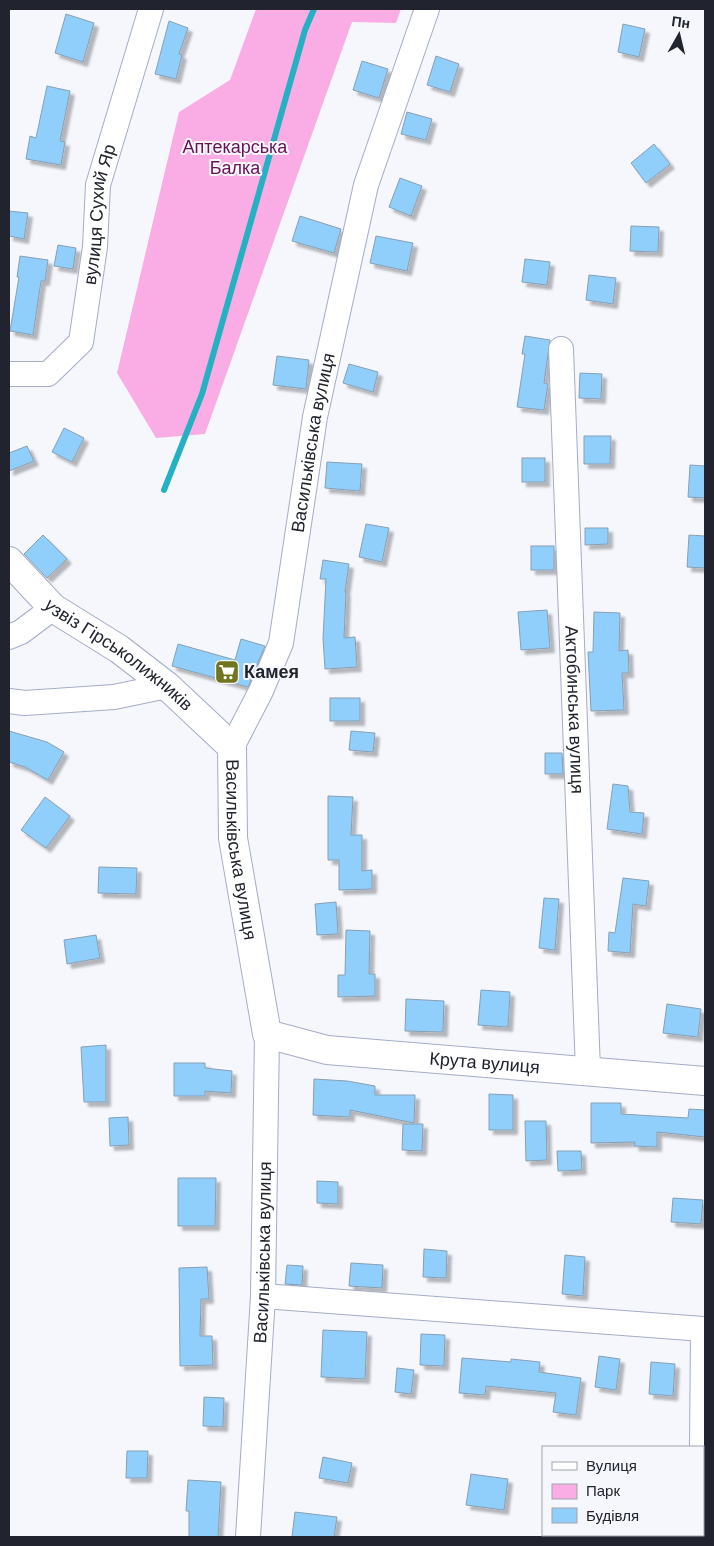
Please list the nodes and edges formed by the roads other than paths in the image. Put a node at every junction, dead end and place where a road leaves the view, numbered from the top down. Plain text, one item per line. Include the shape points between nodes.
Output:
1 (151, 9) edge
2 (427, 9) edge
3 (561, 349) dead end
4 (9, 374) edge
5 (9, 561) edge
6 (53, 608) junction
7 (9, 637) edge
8 (168, 686) junction
9 (9, 701) edge
10 (232, 747) junction
11 (267, 1034) junction
12 (588, 1071) junction
13 (705, 1081) edge
14 (263, 1296) junction
15 (702, 1446) edge
16 (248, 1537) edge

1 - 4 street, вулиця Сухий Яр via 98,185 95,248 81,342 48,374
2 - 10 street, Васильківська вулиця via 366,185 315,417 281,643
3 - 12 street, Актобинська вулиця
5 - 6 street, узвіз Гірськолижників
6 - 7 street
6 - 8 street, узвіз Гірськолижників via 119,649
8 - 9 street via 114,697 25,703
8 - 10 street, узвіз Гірськолижників
10 - 11 street, Васильківська вулиця via 233,838
11 - 12 street, Крута вулиця via 327,1050
11 - 14 street, Васильківська вулиця
12 - 13 street, Крута вулиця
14 - 15 street via 703,1329
14 - 16 street, Васильківська вулиця

